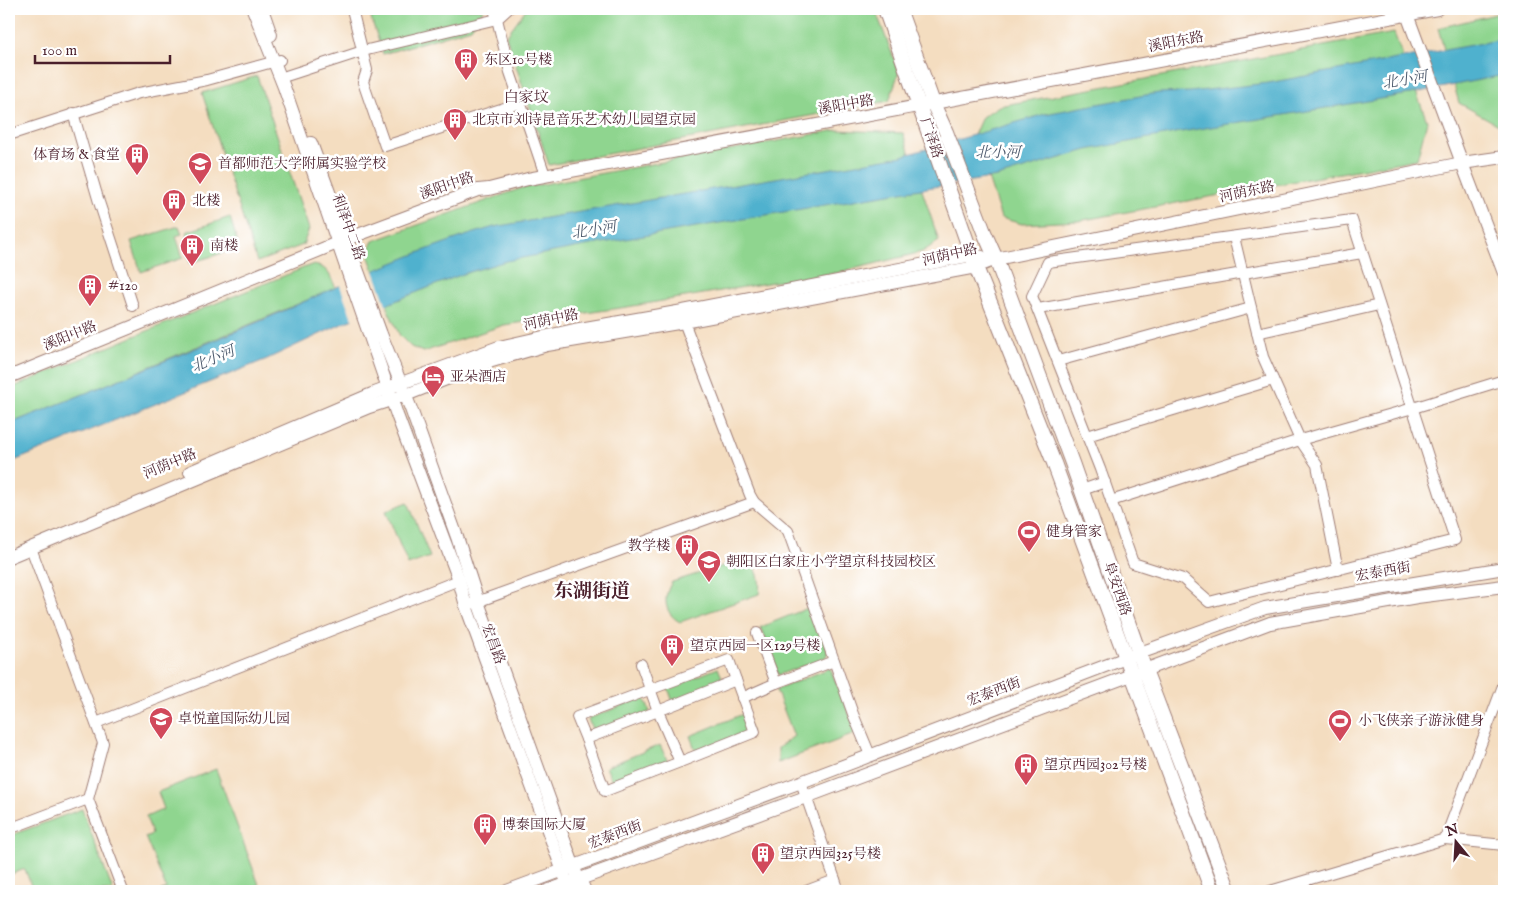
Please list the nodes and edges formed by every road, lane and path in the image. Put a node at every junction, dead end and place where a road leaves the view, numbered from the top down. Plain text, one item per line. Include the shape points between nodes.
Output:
1 (253, 9) edge
2 (262, 9) edge
3 (352, 9) edge
4 (508, 9) edge
5 (885, 9) edge
6 (899, 9) edge
7 (1438, 9) edge
8 (1406, 12) edge
9 (496, 14) edge
10 (363, 51) junction
11 (277, 61) junction
12 (286, 76) junction
13 (520, 103) junction
14 (927, 105) junction
15 (73, 113) junction
16 (9, 136) edge
17 (1504, 157) edge
18 (1462, 163) junction
19 (545, 175) junction
20 (1234, 236) junction
21 (342, 241) junction
22 (1362, 253) junction
23 (996, 259) junction
24 (974, 261) junction
25 (1242, 272) junction
26 (1504, 273) edge
27 (1379, 305) junction
28 (133, 306) dead end
29 (1251, 308) junction
30 (1038, 309) junction
31 (370, 319) junction
32 (684, 322) junction
33 (1258, 333) junction
34 (1058, 361) junction
35 (9, 377) edge
36 (1273, 380) junction
37 (1504, 380) edge
38 (403, 390) junction
39 (390, 394) junction
40 (1413, 408) junction
41 (1087, 436) junction
42 (1300, 440) junction
43 (1105, 482) junction
44 (1082, 490) junction
45 (1111, 501) junction
46 (754, 502) junction
47 (9, 548) edge
48 (31, 548) junction
49 (9, 557) edge
50 (1504, 568) edge
51 (1338, 570) junction
52 (460, 580) junction
53 (1504, 586) edge
54 (472, 604) junction
55 (757, 633) dead end
56 (1139, 653) junction
57 (1126, 658) junction
58 (834, 661) junction
59 (640, 664) dead end
60 (1139, 672) junction
61 (736, 680) junction
62 (776, 683) junction
63 (1504, 683) edge
64 (650, 690) junction
65 (742, 698) junction
66 (658, 711) junction
67 (96, 723) junction
68 (586, 740) junction
69 (870, 755) junction
70 (680, 762) junction
71 (801, 782) junction
72 (806, 797) junction
73 (88, 799) junction
74 (9, 829) edge
75 (1445, 839) junction
76 (1504, 844) edge
77 (835, 880) junction
78 (570, 883) edge
79 (123, 891) edge
80 (507, 891) edge
81 (547, 891) edge
82 (806, 891) edge
83 (839, 891) edge
84 (1212, 891) edge
85 (1229, 891) edge
86 (1270, 891) edge

1 - 11 street, 利泽中二路
2 - 11 street, 利泽中二路
3 - 10 street
4 - 9 street
5 - 14 main road, 广泽路
6 - 14 main road, 广泽路
7 - 8 street, 溪阳东路
8 - 14 street, 溪阳东路
8 - 18 street
9 - 10 street
9 - 13 street
10 - 12 street
10 - 13 street via 368,70 363,82 385,146
11 - 12 street, 利泽中二路
11 - 15 street via 207,80 139,93
11 - 21 street, 利泽中二路
12 - 21 street, 利泽中二路
13 - 19 street
14 - 19 street, 溪阳中路
14 - 23 main road, 广泽路 via 946,132
14 - 24 main road, 广泽路 via 930,136
15 - 16 street
15 - 28 street
17 - 18 street, 河荫东路
18 - 23 street, 河荫东路
18 - 26 street
19 - 21 street, 溪阳中路 via 478,190
20 - 22 street via 1352,220
20 - 25 street
20 - 30 street via 1048,262 1032,296
21 - 31 street, 利泽中二路
21 - 35 street, 溪阳中路
22 - 25 street
22 - 27 street
23 - 24 street, 河荫中路
23 - 44 main road, 阜安西路
24 - 32 street, 河荫中路
24 - 38 street, 河荫中路 via 543,336 426,373
24 - 57 main road, 阜安西路
25 - 29 street
25 - 30 street
27 - 33 street
27 - 40 street
29 - 33 street
29 - 34 street
30 - 34 street
31 - 38 street, 利泽中二路
31 - 39 street, 利泽中二路
32 - 38 street, 河荫中路 via 579,339 518,353
32 - 46 street
33 - 36 street
34 - 41 street
36 - 41 street
36 - 42 street
37 - 40 street
38 - 39 street, 河荫中路
38 - 54 street, 宏昌路 via 457,537
39 - 47 street, 河荫中路
39 - 48 street, 河荫中路 via 369,407
39 - 52 street, 宏昌路
40 - 42 street
40 - 51 street via 1455,540
41 - 43 street
42 - 45 street
42 - 51 street via 1317,466
43 - 44 street
43 - 45 street
44 - 56 main road, 阜安西路
45 - 51 street via 1134,563 1183,579 1209,602
46 - 54 street
46 - 58 street via 788,531
48 - 49 street, 河荫中路
48 - 67 street
50 - 56 street, 宏泰西街 via 1265,608
52 - 54 street, 宏昌路
52 - 67 street
53 - 60 street, 宏泰西街 via 1417,597 1270,624
54 - 78 street, 宏昌路
55 - 62 street
56 - 57 street, 宏泰西街
56 - 60 main road, 阜安西路
57 - 60 main road, 阜安西路
57 - 69 street, 宏泰西街
58 - 62 street
58 - 69 street
59 - 64 street
60 - 72 street, 宏泰西街
60 - 84 main road, 阜安西路
60 - 85 main road, 阜安西路
61 - 64 street via 729,660
61 - 65 street
61 - 66 street
62 - 65 street
63 - 75 street
64 - 66 street
64 - 68 street via 577,717
65 - 70 street via 755,732
66 - 68 street
66 - 70 street
67 - 73 street via 103,744
68 - 70 street via 605,792
69 - 71 street, 宏泰西街
71 - 72 street
71 - 78 street, 宏泰西街
72 - 77 street
72 - 78 street, 宏泰西街
73 - 74 street
73 - 79 street
75 - 76 street
75 - 86 street
77 - 82 street
77 - 83 street
78 - 80 street, 宏泰西街
78 - 81 street, 宏泰西街

